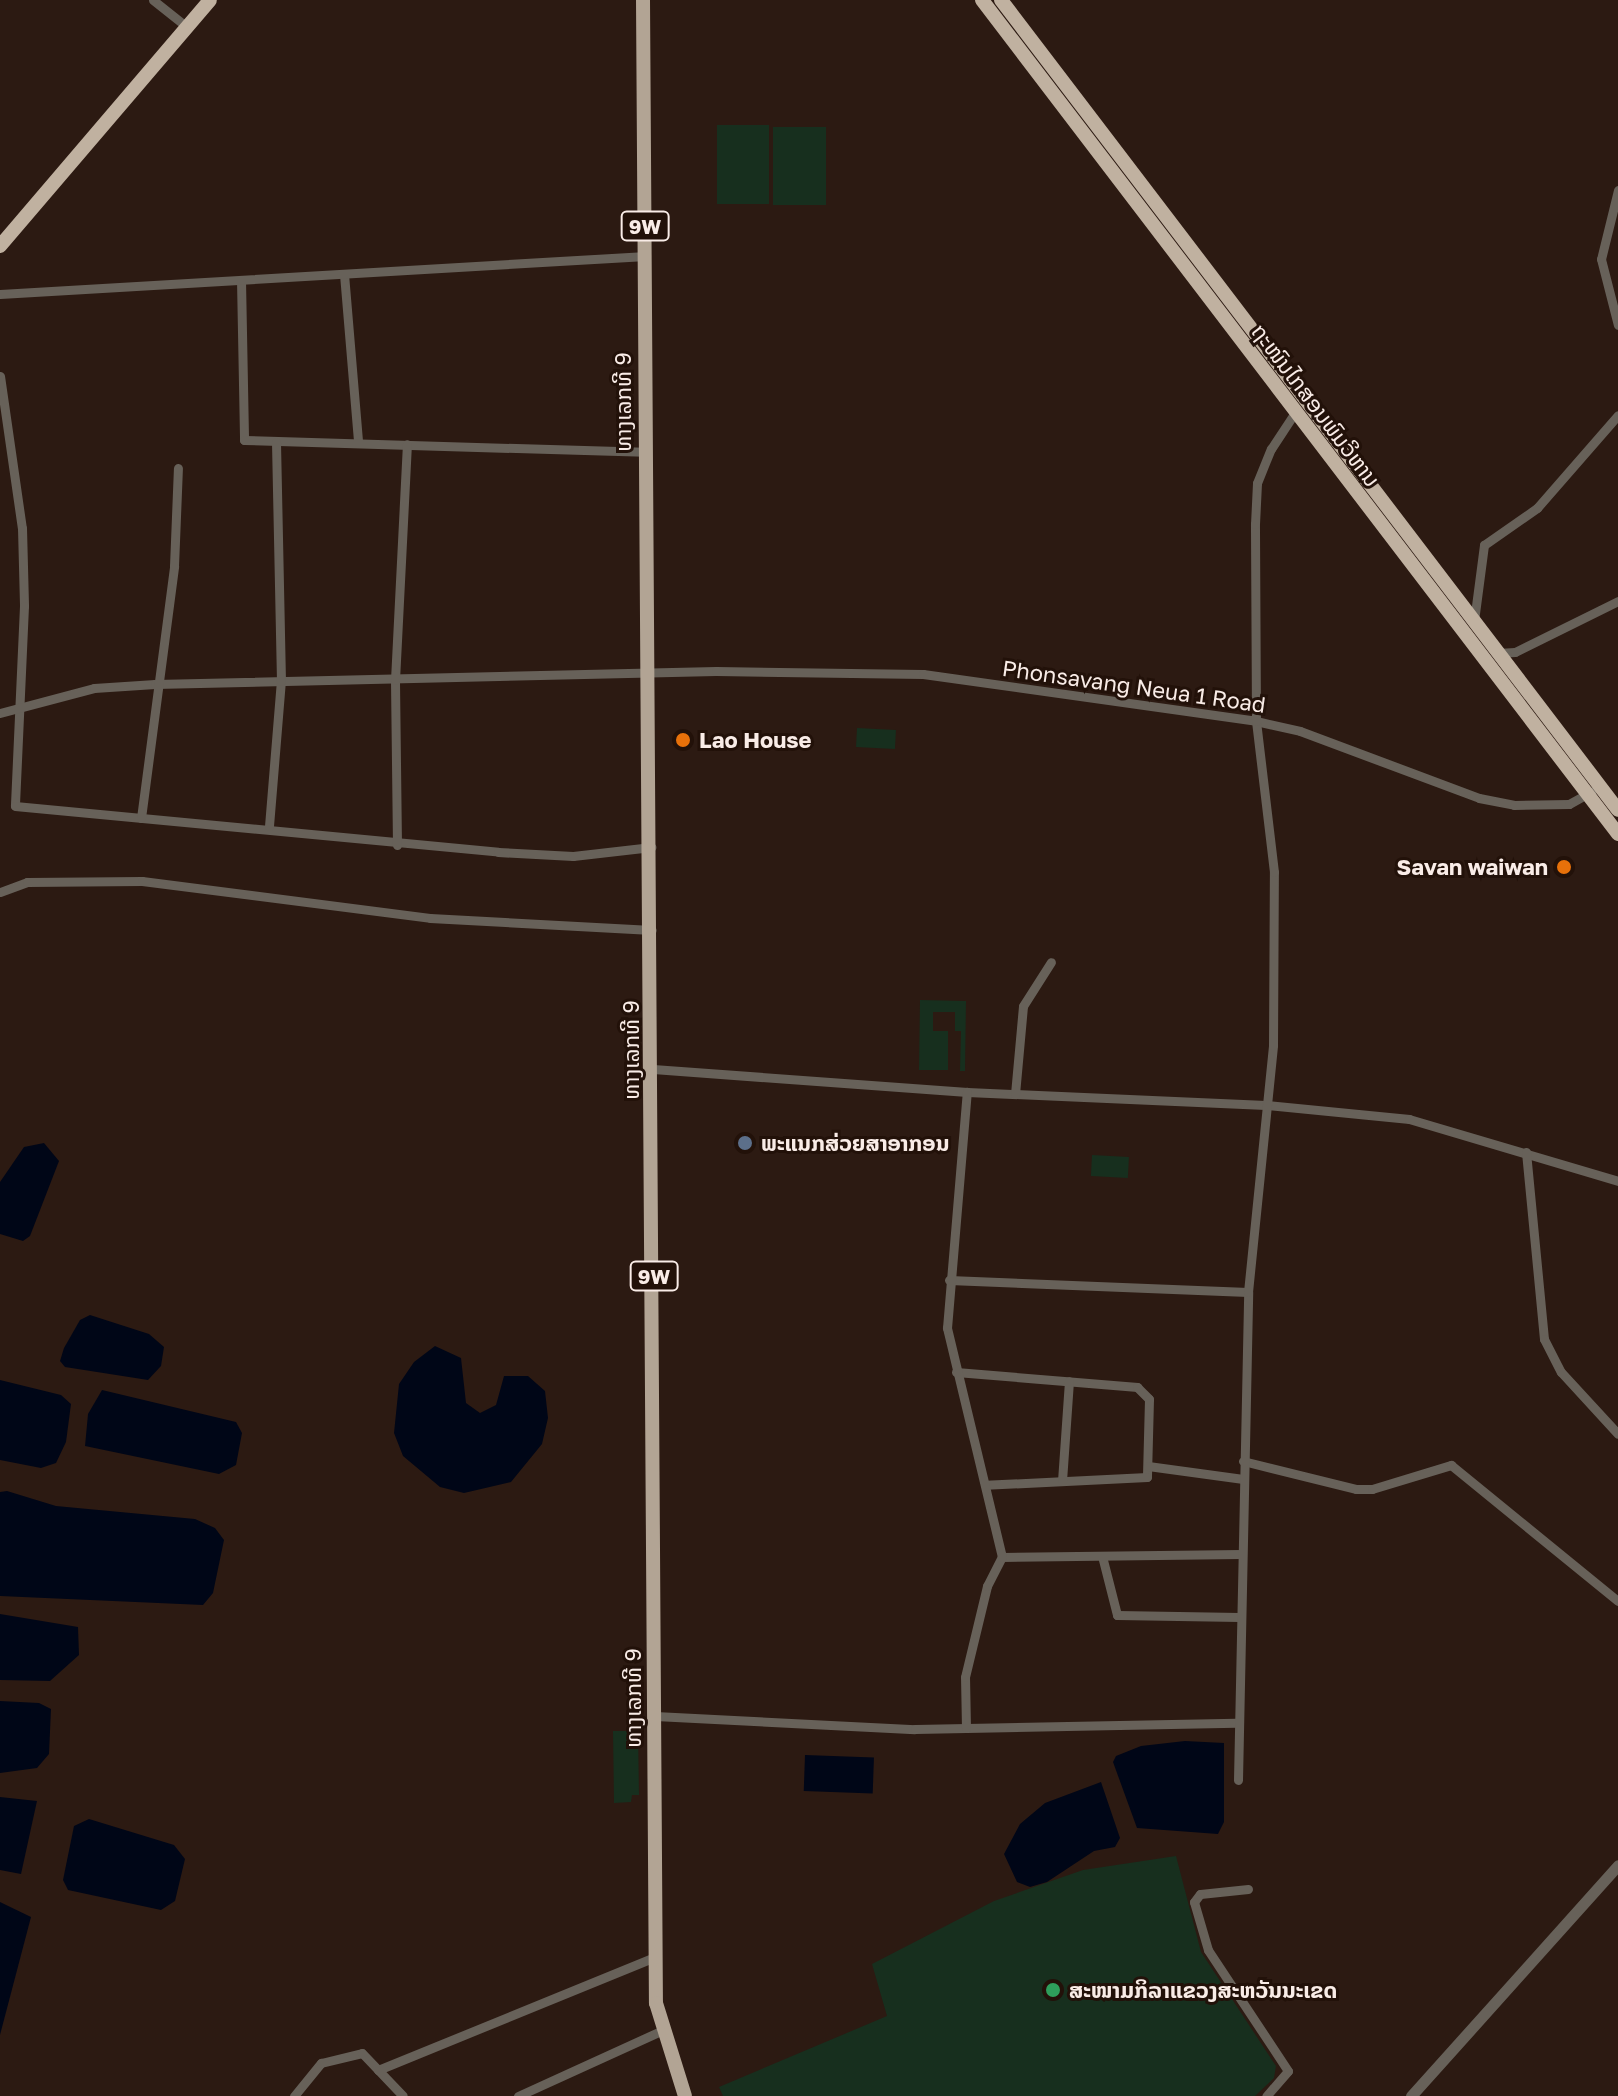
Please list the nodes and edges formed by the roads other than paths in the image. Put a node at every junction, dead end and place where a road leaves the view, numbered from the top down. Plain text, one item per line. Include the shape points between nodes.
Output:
1 (153, 0) edge
2 (210, 0) edge
3 (643, 0) edge
4 (982, 0) edge
5 (1001, 0) edge
6 (187, 27) junction
7 (1618, 190) edge
8 (0, 246) edge
9 (646, 256) junction
10 (344, 274) junction
11 (241, 280) junction
12 (0, 294) edge
13 (1618, 325) edge
14 (0, 376) edge
15 (1294, 414) junction
16 (1618, 415) edge
17 (276, 442) junction
18 (358, 442) junction
19 (407, 444) junction
20 (644, 452) junction
21 (178, 468) dead end
22 (1618, 601) edge
23 (1474, 625) junction
24 (1496, 653) junction
25 (646, 674) junction
26 (395, 680) junction
27 (281, 681) junction
28 (155, 684) junction
29 (16, 708) junction
30 (0, 713) edge
31 (1256, 721) junction
32 (1593, 790) junction
33 (1618, 810) edge
34 (141, 818) junction
35 (269, 826) junction
36 (1618, 834) edge
37 (397, 845) junction
38 (651, 847) junction
39 (0, 892) edge
40 (652, 930) junction
41 (1051, 962) dead end
42 (653, 1069) junction
43 (967, 1092) junction
44 (1015, 1094) junction
45 (1266, 1105) junction
46 (1526, 1152) junction
47 (1618, 1181) edge
48 (949, 1280) junction
49 (1248, 1292) junction
50 (956, 1372) junction
51 (1069, 1381) junction
52 (1618, 1434) edge
53 (1243, 1461) junction
54 (1148, 1466) junction
55 (1243, 1479) junction
56 (1062, 1481) junction
57 (986, 1485) junction
58 (1241, 1554) junction
59 (1102, 1556) junction
60 (1002, 1557) junction
61 (1618, 1601) edge
62 (1239, 1617) junction
63 (655, 1716) junction
64 (1236, 1723) junction
65 (966, 1728) junction
66 (1238, 1780) dead end
67 (1618, 1865) edge
68 (1248, 1889) dead end
69 (655, 1957) junction
70 (663, 2030) junction
71 (378, 2070) junction
72 (294, 2096) edge
73 (403, 2096) edge
74 (518, 2096) edge
75 (685, 2096) edge
76 (1266, 2096) edge
77 (1411, 2096) edge

1 - 6 street
2 - 6 highway
3 - 9 main road, ທາງເລກທີ 9 / 9W
4 - 15 highway, ຖະໜົນໄກສອນພົມວິຫານ
5 - 23 highway, ຖະໜົນໄກສອນພົມວິຫານ
6 - 8 highway
7 - 13 street via 1601,259
9 - 10 street
9 - 20 main road, ທາງເລກທີ 9 / 9W
10 - 11 street
10 - 18 street
11 - 12 street
11 - 17 street via 241,436 250,442
14 - 29 street via 22,528 24,606
15 - 31 street via 1257,483 1252,643
15 - 32 highway, ຖະໜົນໄກສອນພົມວິຫານ
16 - 23 street via 1537,508 1484,545
17 - 18 street
17 - 27 street
18 - 19 street
19 - 20 street
19 - 26 street
20 - 25 main road, ທາງເລກທີ 9 / 9W
21 - 28 street via 174,566
22 - 24 street via 1515,652
23 - 24 highway, ຖະໜົນໄກສອນພົມວິຫານ
24 - 32 highway, ຖະໜົນໄກສອນພົມວິຫານ
25 - 26 street, Phonsavang Neua 1 Road
25 - 31 street, Phonsavang Neua 1 Road via 923,674
25 - 38 main road, ທາງເລກທີ 9 / 9W
26 - 27 street, Phonsavang Neua 1 Road
26 - 37 street
27 - 28 street, Phonsavang Neua 1 Road
27 - 35 street
28 - 29 street, Phonsavang Neua 1 Road via 94,688
28 - 34 street
29 - 30 street, Phonsavang Neua 1 Road
29 - 34 street via 15,806
31 - 32 street, Phonsavang Neua 1 Road via 1300,731 1387,768 1479,798 1569,804
31 - 45 street via 1274,872 1273,1045
32 - 33 highway, ຖະໜົນໄກສອນພົມວິຫານ
32 - 36 highway, ຖະໜົນໄກສອນພົມວິຫານ
34 - 35 street
35 - 37 street
37 - 38 street via 573,856
38 - 40 main road, ທາງເລກທີ 9 / 9W
39 - 40 street via 27,882 116,880 430,918
40 - 42 main road, ທາງເລກທີ 9 / 9W
41 - 44 street via 1023,1006
42 - 43 street
42 - 63 main road, ທາງເລກທີ 9 / 9W
43 - 44 street
43 - 48 street
44 - 45 street
45 - 46 street via 1409,1119
45 - 49 street
46 - 47 street
46 - 52 street via 1544,1339 1561,1372
48 - 49 street
48 - 50 street via 947,1328
49 - 53 street
50 - 51 street
50 - 57 street
51 - 54 street via 1137,1387 1149,1399
51 - 56 street
53 - 55 street
53 - 61 street via 1356,1489 1451,1465
54 - 55 street
54 - 56 street via 1147,1477
55 - 58 street
56 - 57 street
57 - 60 street
58 - 59 street
58 - 62 street
59 - 60 street
59 - 62 street via 1117,1615
60 - 65 street via 987,1586 965,1677
62 - 64 street
63 - 65 street
63 - 69 main road, ທາງເລກທີ 9 / 9W
64 - 65 street
64 - 66 street
67 - 77 street
68 - 76 street via 1200,1894 1194,1902 1208,1950 1288,2071
69 - 70 main road, ທາງເລກທີ 9 / 9W via 656,2003
69 - 71 street
70 - 74 street
70 - 75 main road, ທາງເລກທີ 9 / 9W
71 - 72 street via 362,2053 326,2061
71 - 73 street

